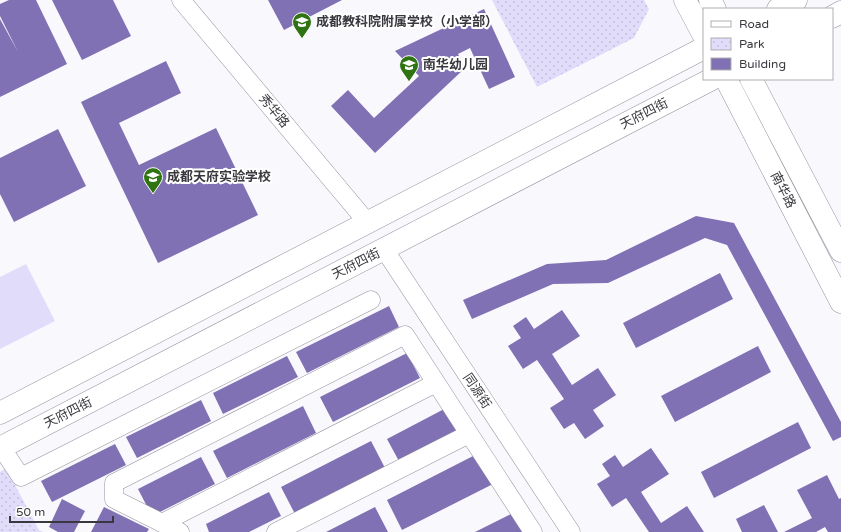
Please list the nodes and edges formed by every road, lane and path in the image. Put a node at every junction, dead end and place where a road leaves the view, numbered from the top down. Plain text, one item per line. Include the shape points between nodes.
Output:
1 (181, 0) edge
2 (686, 0) edge
3 (796, 0) edge
4 (780, 8) edge
5 (703, 34) edge
6 (703, 49) edge
7 (710, 80) edge
8 (727, 80) edge
9 (752, 80) edge
10 (367, 222) junction
11 (384, 249) junction
12 (841, 252) edge
13 (371, 300) dead end
14 (841, 302) edge
15 (436, 383) junction
16 (0, 413) edge
17 (469, 434) junction
18 (1, 448) edge
19 (162, 523) junction
20 (180, 532) edge
21 (276, 532) edge
22 (533, 532) edge
23 (571, 532) edge

1 - 10 street, 秀华路
2 - 5 main road
3 - 4 main road
6 - 10 main road
7 - 11 main road, 天府四街
8 - 14 main road, 南华路
9 - 12 main road, 南华路
10 - 16 main road
11 - 18 main road, 天府四街
11 - 23 street, 同源街
13 - 18 street via 21,477
15 - 17 street
15 - 19 street
15 - 19 street via 405,335 114,483 114,498
17 - 21 street
17 - 22 street
19 - 20 street

